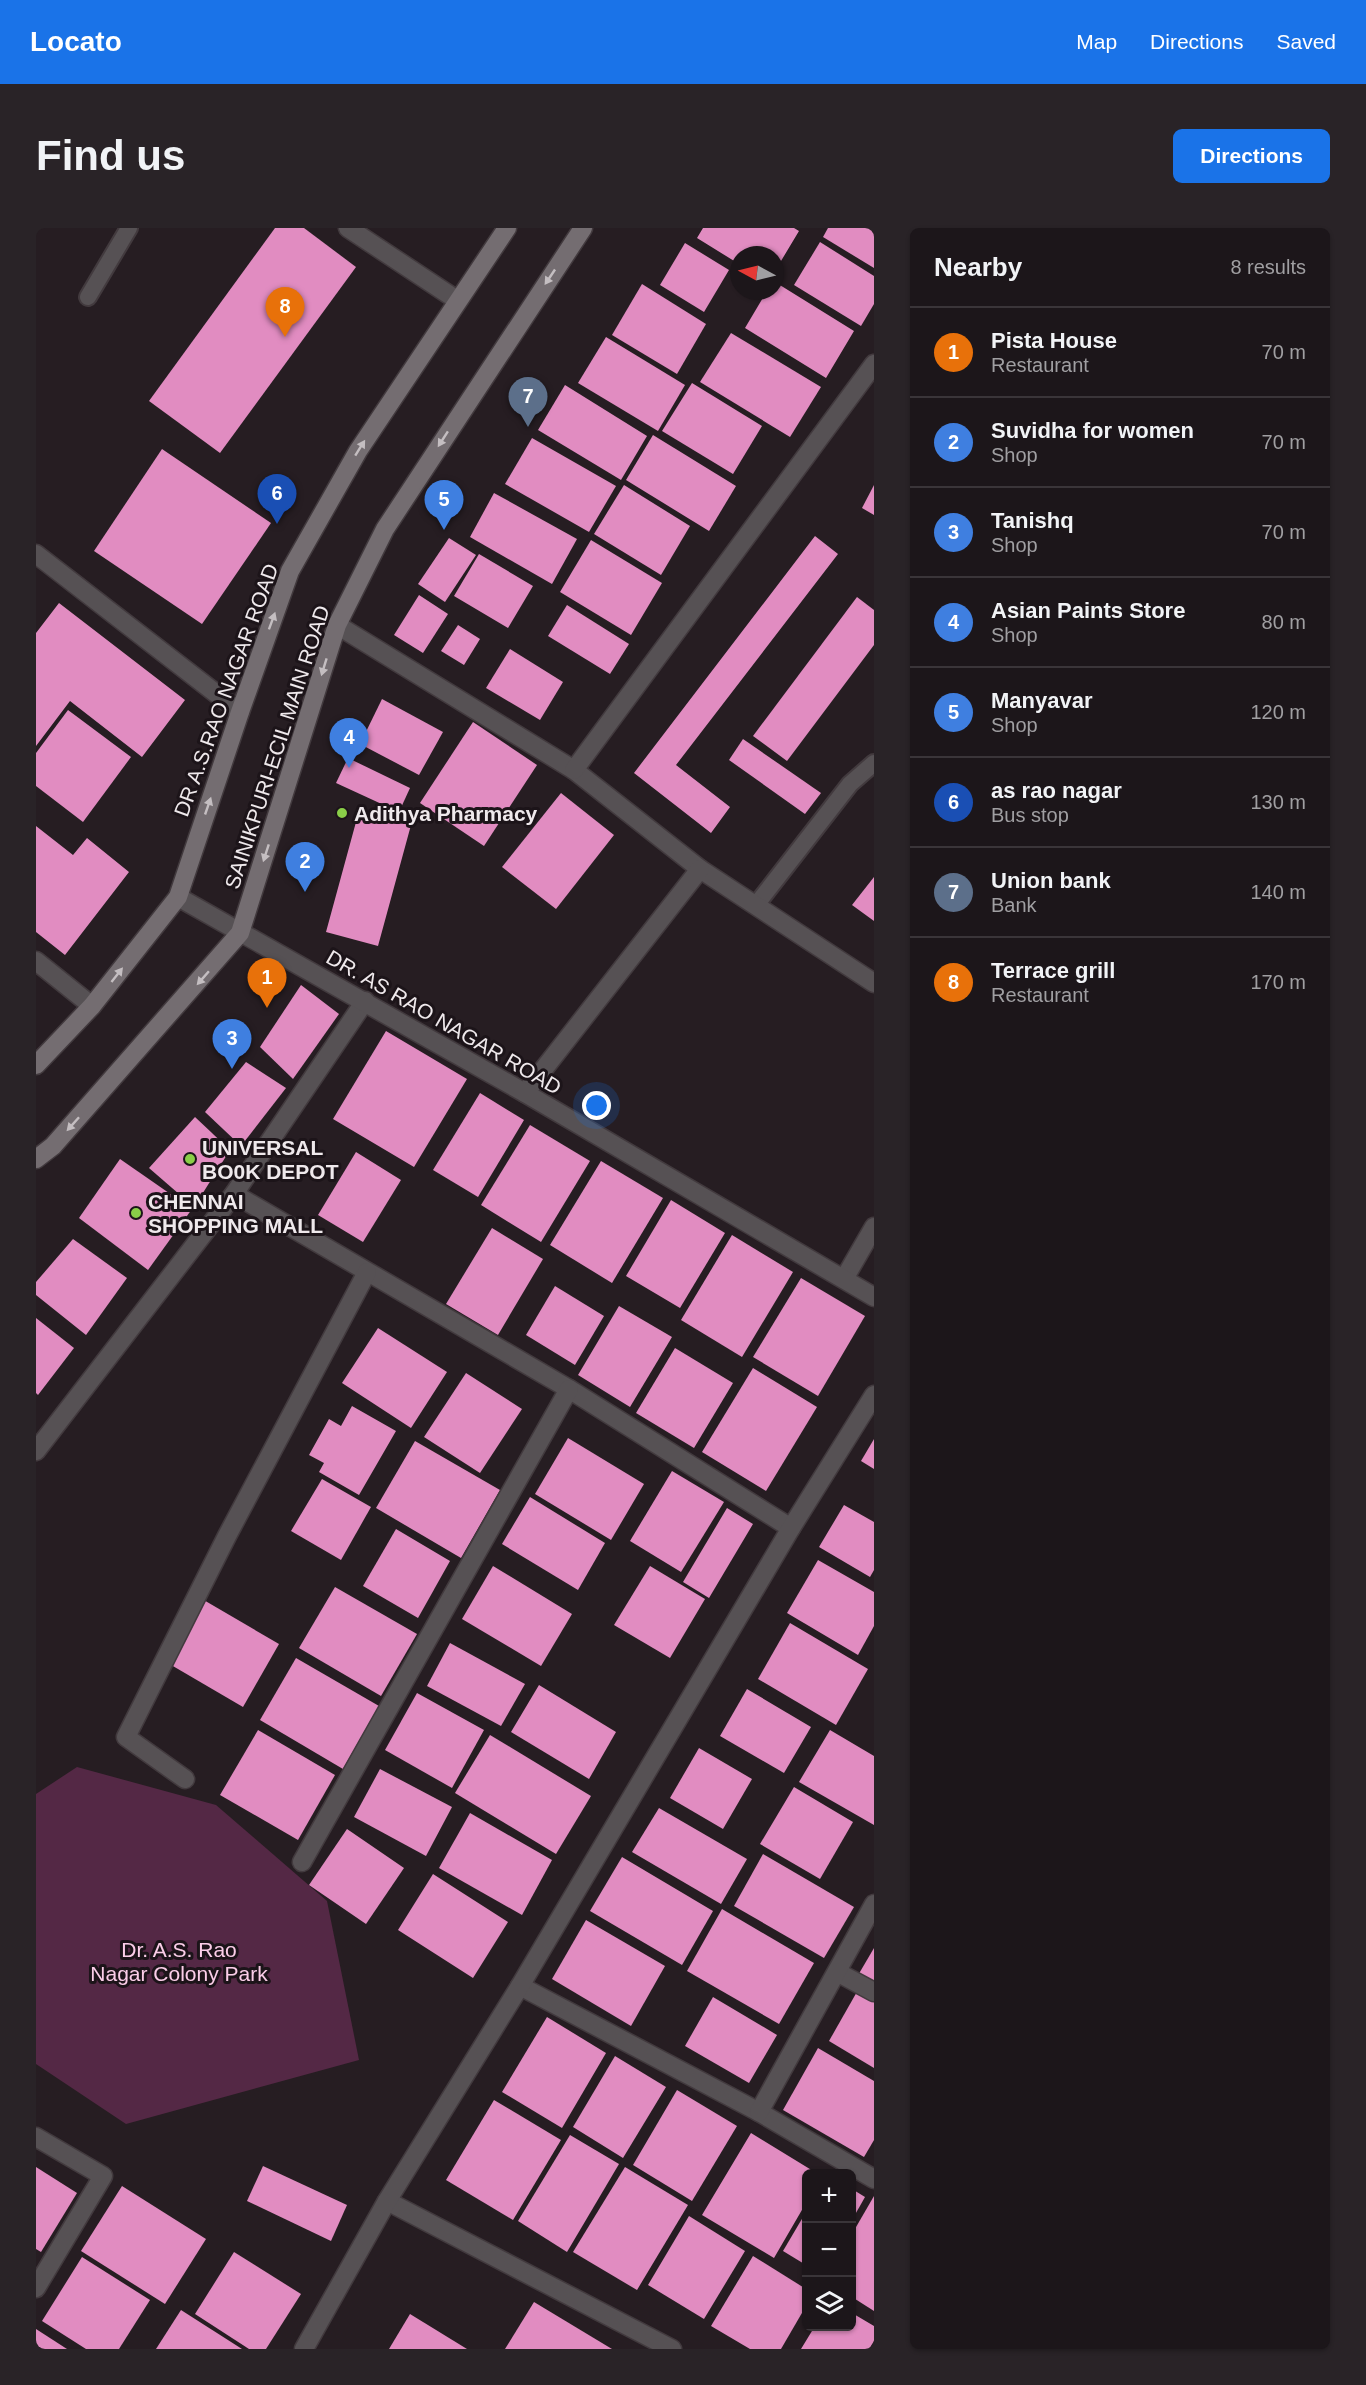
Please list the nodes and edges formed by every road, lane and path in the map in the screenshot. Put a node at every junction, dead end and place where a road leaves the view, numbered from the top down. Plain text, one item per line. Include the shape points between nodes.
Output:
1 (129, 228) edge
2 (348, 228) edge
3 (507, 228) edge
4 (583, 228) edge
5 (88, 297) dead end
6 (457, 300) junction
7 (874, 364) edge
8 (868, 385) edge
9 (36, 554) edge
10 (337, 625) junction
11 (240, 712) junction
12 (874, 763) edge
13 (574, 770) junction
14 (700, 869) junction
15 (178, 897) junction
16 (756, 905) junction
17 (240, 933) junction
18 (36, 960) edge
19 (874, 983) edge
20 (365, 1001) junction
21 (92, 1006) junction
22 (36, 1065) edge
23 (525, 1093) junction
24 (36, 1159) edge
25 (234, 1194) junction
26 (874, 1227) edge
27 (367, 1272) junction
28 (844, 1279) junction
29 (874, 1297) edge
30 (569, 1389) junction
31 (874, 1395) edge
32 (36, 1451) edge
33 (791, 1528) junction
34 (185, 1779) dead end
35 (302, 1862) dead end
36 (874, 1904) edge
37 (837, 1972) junction
38 (520, 1986) junction
39 (874, 1992) edge
40 (759, 2112) junction
41 (36, 2137) edge
42 (874, 2179) edge
43 (387, 2202) junction
44 (36, 2288) edge
45 (644, 2343) edge
46 (304, 2349) edge
47 (672, 2349) edge

1 - 5 lane
2 - 6 street
3 - 6 main road, DR A.S.RAO NAGAR ROAD
4 -> 10 main road, SAINIKPURI-ECIL MAIN ROAD via 385,529
11 -> 6 main road, DR A.S.RAO NAGAR ROAD via 290,571 358,451
7 - 8 street
8 - 13 street
9 - 11 street
10 - 13 street
10 -> 17 main road, SAINIKPURI-ECIL MAIN ROAD
15 -> 11 main road, DR A.S.RAO NAGAR ROAD
12 - 16 lane via 850,784
13 - 14 street
14 - 16 street
14 - 23 street
15 - 17 street, DR. AS RAO NAGAR ROAD
21 -> 15 main road, DR A.S.RAO NAGAR ROAD
16 - 19 street
17 - 20 street, DR. AS RAO NAGAR ROAD
17 -> 24 main road, SAINIKPURI-ECIL MAIN ROAD via 53,1146
18 - 21 street
20 - 23 street, DR. AS RAO NAGAR ROAD
20 - 25 street
21 - 22 main road, DR A.S.RAO NAGAR ROAD
23 - 28 street, DR. AS RAO NAGAR ROAD
25 - 27 street
25 - 32 street
26 - 28 street
27 - 30 street
27 - 34 street via 226,1536 126,1737
28 - 29 street, DR. AS RAO NAGAR ROAD
30 - 33 street
30 - 35 street
31 - 33 street
33 - 38 street
36 - 37 street
37 - 39 street
37 - 40 street
38 - 40 street
38 - 43 street
40 - 42 street
41 - 44 street via 103,2176
43 - 45 street
43 - 46 street
45 - 47 street

